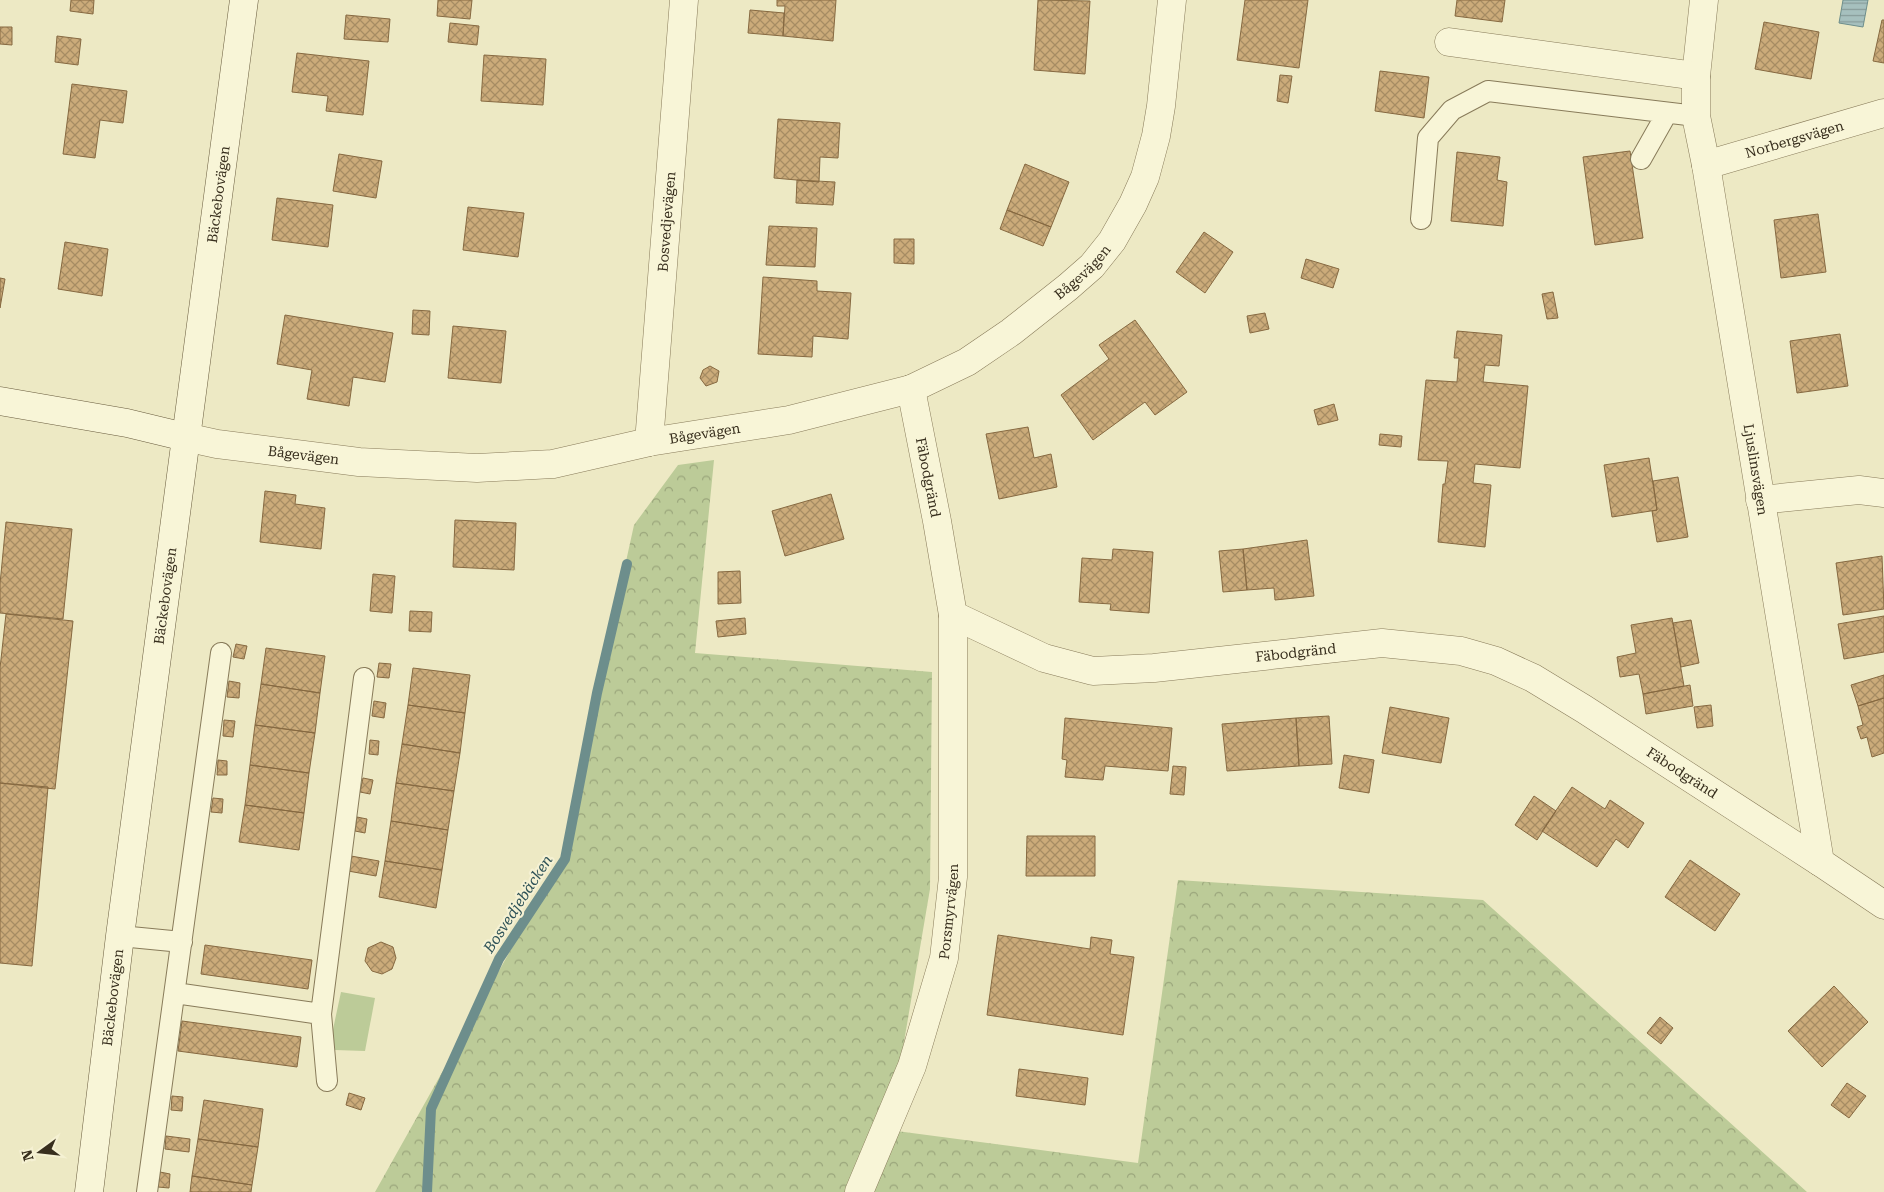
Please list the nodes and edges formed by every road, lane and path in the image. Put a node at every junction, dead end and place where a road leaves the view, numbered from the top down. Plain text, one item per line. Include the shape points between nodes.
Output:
1 (244, 0) edge
2 (684, 0) edge
3 (1172, 0) edge
4 (1704, 0) edge
5 (1450, 42) dead end
6 (1696, 76) junction
7 (1667, 113) junction
8 (1884, 113) edge
9 (1696, 116) junction
10 (1641, 159) dead end
11 (1706, 165) junction
12 (1421, 219) dead end
13 (911, 389) junction
14 (0, 401) edge
15 (185, 437) junction
16 (649, 442) junction
17 (1884, 493) edge
18 (1760, 500) junction
19 (954, 615) junction
20 (222, 653) dead end
21 (364, 678) dead end
22 (1820, 862) junction
23 (1884, 905) edge
24 (120, 936) junction
25 (182, 942) junction
26 (175, 993) junction
27 (321, 1014) junction
28 (327, 1082) dead end
29 (89, 1192) edge
30 (147, 1192) edge
31 (858, 1192) edge

1 - 15 street, Bäckebovägen
2 - 16 street, Bosvedjevägen
3 - 13 street, Bågevägen via 1161,106 1146,177 1112,241 1092,266 1012,332 967,362
4 - 6 street, Ljuslinsvägen
5 - 6 street
6 - 9 street, Ljuslinsvägen
7 - 9 lane
7 - 10 lane
7 - 12 lane via 1488,91 1452,110 1428,138
8 - 11 street, Norbergsvägen
9 - 11 street, Ljuslinsvägen
11 - 18 street, Ljuslinsvägen
13 - 16 street, Bågevägen via 790,420
13 - 19 street, Fäbodgränd
14 - 15 street, Bågevägen via 127,423
15 - 16 street, Bågevägen via 359,462 477,468 554,464
15 - 24 street, Bäckebovägen
17 - 18 street via 1859,490
18 - 22 street, Ljuslinsvägen
19 - 22 street, Fäbodgränd via 1044,658 1094,671 1154,668 1382,644 1461,652 1496,661 1533,678 1584,709
19 - 31 street, Porsmyrvägen via 953,877 944,958 912,1066
20 - 25 lane
21 - 27 lane
22 - 23 street
24 - 25 lane
24 - 29 street, Bäckebovägen
25 - 26 lane
26 - 27 lane
26 - 30 lane
27 - 28 lane

